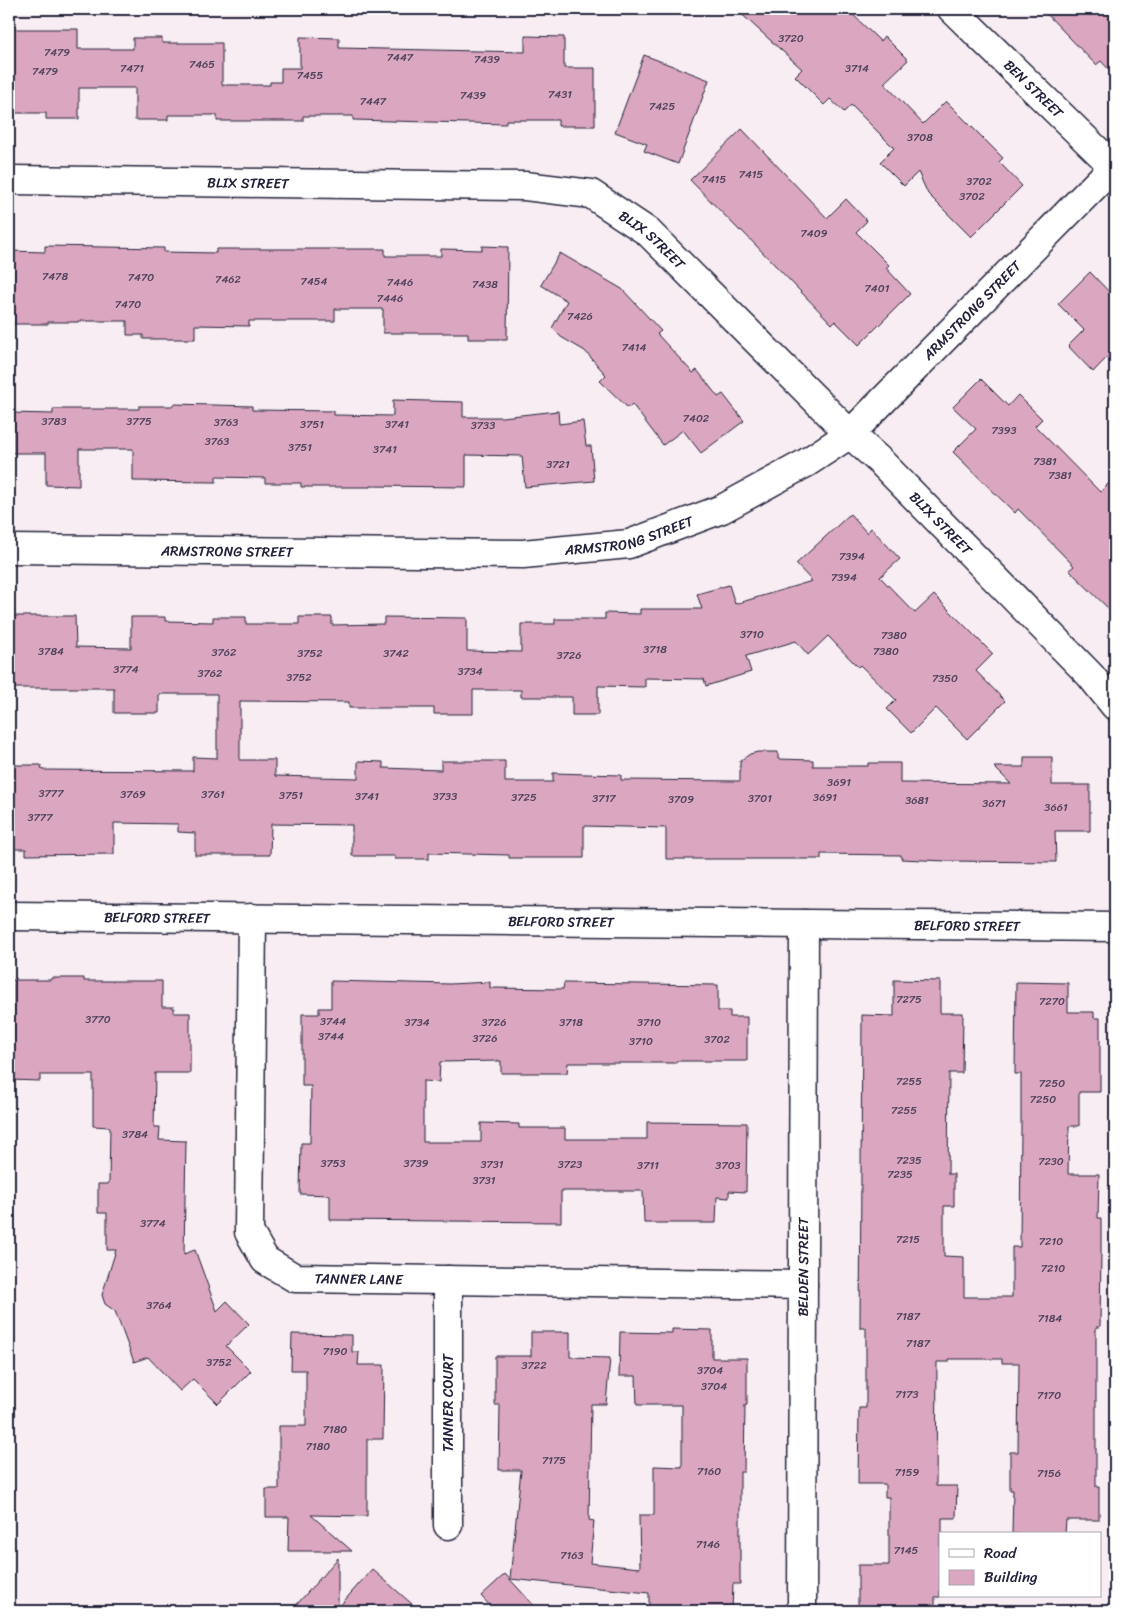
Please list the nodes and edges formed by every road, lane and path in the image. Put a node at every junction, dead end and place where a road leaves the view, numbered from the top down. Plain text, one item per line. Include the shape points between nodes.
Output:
1 (952, 9) edge
2 (1115, 166) edge
3 (9, 180) edge
4 (850, 434) junction
5 (9, 549) edge
6 (1115, 706) edge
7 (9, 916) edge
8 (252, 918) junction
9 (804, 924) junction
10 (1115, 927) edge
11 (448, 1280) junction
12 (803, 1285) junction
13 (448, 1525) dead end
14 (802, 1611) edge

1 - 2 street, BEN STREET
2 - 4 street, ARMSTRONG STREET
3 - 4 street, BLIX STREET via 525,186 591,194 648,232
4 - 5 street, ARMSTRONG STREET via 806,463 722,509 629,544 523,554
4 - 6 street, BLIX STREET via 1090,675
7 - 8 street, BELFORD STREET
8 - 9 street, BELFORD STREET
8 - 11 street, TANNER LANE via 249,1232 265,1260 295,1278
9 - 10 street, BELFORD STREET
9 - 12 street, BELDEN STREET
11 - 12 street, TANNER LANE
11 - 13 street, TANNER COURT
12 - 14 street, BELDEN STREET

